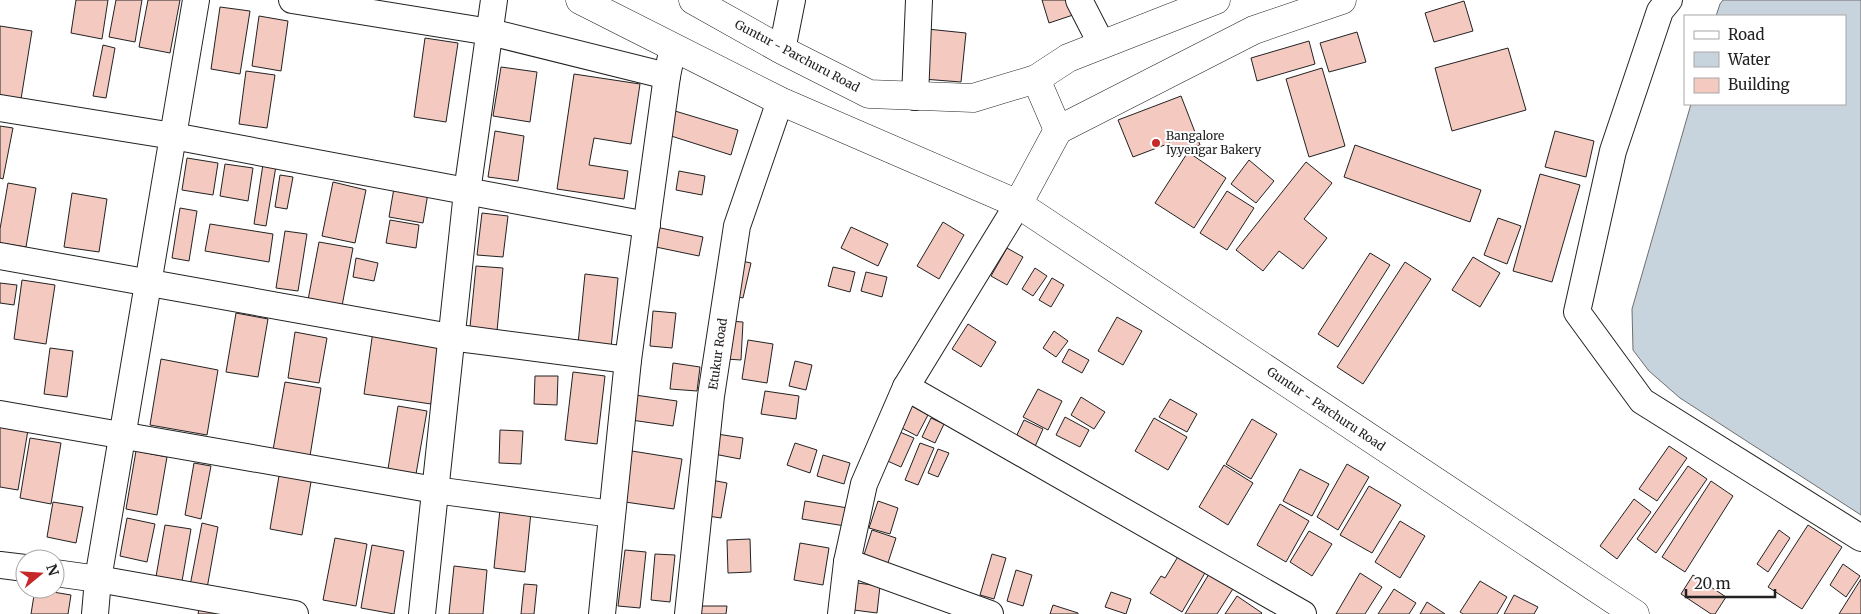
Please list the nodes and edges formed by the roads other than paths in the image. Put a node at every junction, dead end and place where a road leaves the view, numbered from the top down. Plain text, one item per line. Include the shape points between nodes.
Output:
1 (196, 0) edge
2 (292, 0) edge
3 (494, 0) edge
4 (580, 0) edge
5 (693, 0) edge
6 (792, 0) edge
7 (919, 0) edge
8 (1080, 0) edge
9 (1216, 0) edge
10 (1342, 0) edge
11 (1669, 0) edge
12 (490, 32) junction
13 (1101, 44) junction
14 (673, 47) junction
15 (782, 50) junction
16 (667, 76) junction
17 (1036, 79) junction
18 (870, 94) junction
19 (915, 97) junction
20 (780, 101) junction
21 (0, 108) edge
22 (845, 128) junction
23 (1058, 130) junction
24 (172, 136) junction
25 (467, 192) junction
26 (1018, 204) junction
27 (647, 225) junction
28 (0, 256) edge
29 (148, 282) junction
30 (450, 337) junction
31 (628, 360) junction
32 (906, 387) junction
33 (0, 414) edge
34 (122, 435) junction
35 (435, 490) junction
36 (612, 514) junction
37 (1861, 538) edge
38 (847, 562) junction
39 (0, 565) edge
40 (15, 567) edge
41 (65, 574) edge
42 (98, 579) junction
43 (95, 614) edge
44 (295, 614) edge
45 (422, 614) edge
46 (602, 614) edge
47 (688, 614) edge
48 (841, 614) edge
49 (990, 614) edge
50 (1303, 614) edge
51 (1635, 614) edge

1 - 24 street
2 - 12 street
3 - 12 street
4 - 14 main road, Guntur - Parchuru Road
5 - 15 main road, Guntur - Parchuru Road
6 - 15 street
7 - 19 street
8 - 13 street
9 - 13 main road, Guntur - Parchuru Road
10 - 23 main road via 1254,30
11 - 37 street via 1660,11 1613,151 1578,312 1642,401
12 - 16 street
12 - 25 street
13 - 17 main road, Guntur - Parchuru Road via 1068,58
14 - 16 street
14 - 20 main road, Guntur - Parchuru Road
15 - 18 main road, Guntur - Parchuru Road
16 - 27 street
17 - 19 main road, Guntur - Parchuru Road via 973,98
17 - 23 main road
18 - 19 main road, Guntur - Parchuru Road
18 - 22 main road
20 - 22 main road, Guntur - Parchuru Road
20 - 47 street, Etukur Road via 736,226 711,396
21 - 24 street
22 - 26 main road, Guntur - Parchuru Road
23 - 26 main road
24 - 25 street
24 - 29 street
25 - 27 street
25 - 30 street
26 - 32 street
26 - 51 main road, Guntur - Parchuru Road
27 - 31 street
28 - 29 street
29 - 30 street
29 - 34 street
30 - 31 street
30 - 35 street
31 - 36 street
32 - 38 street via 864,484
32 - 50 street
33 - 34 street
34 - 35 street
34 - 42 street
35 - 36 street
35 - 45 street
36 - 46 street
38 - 48 street
38 - 49 street
39 - 40 street
41 - 42 street
42 - 43 street
42 - 44 street

